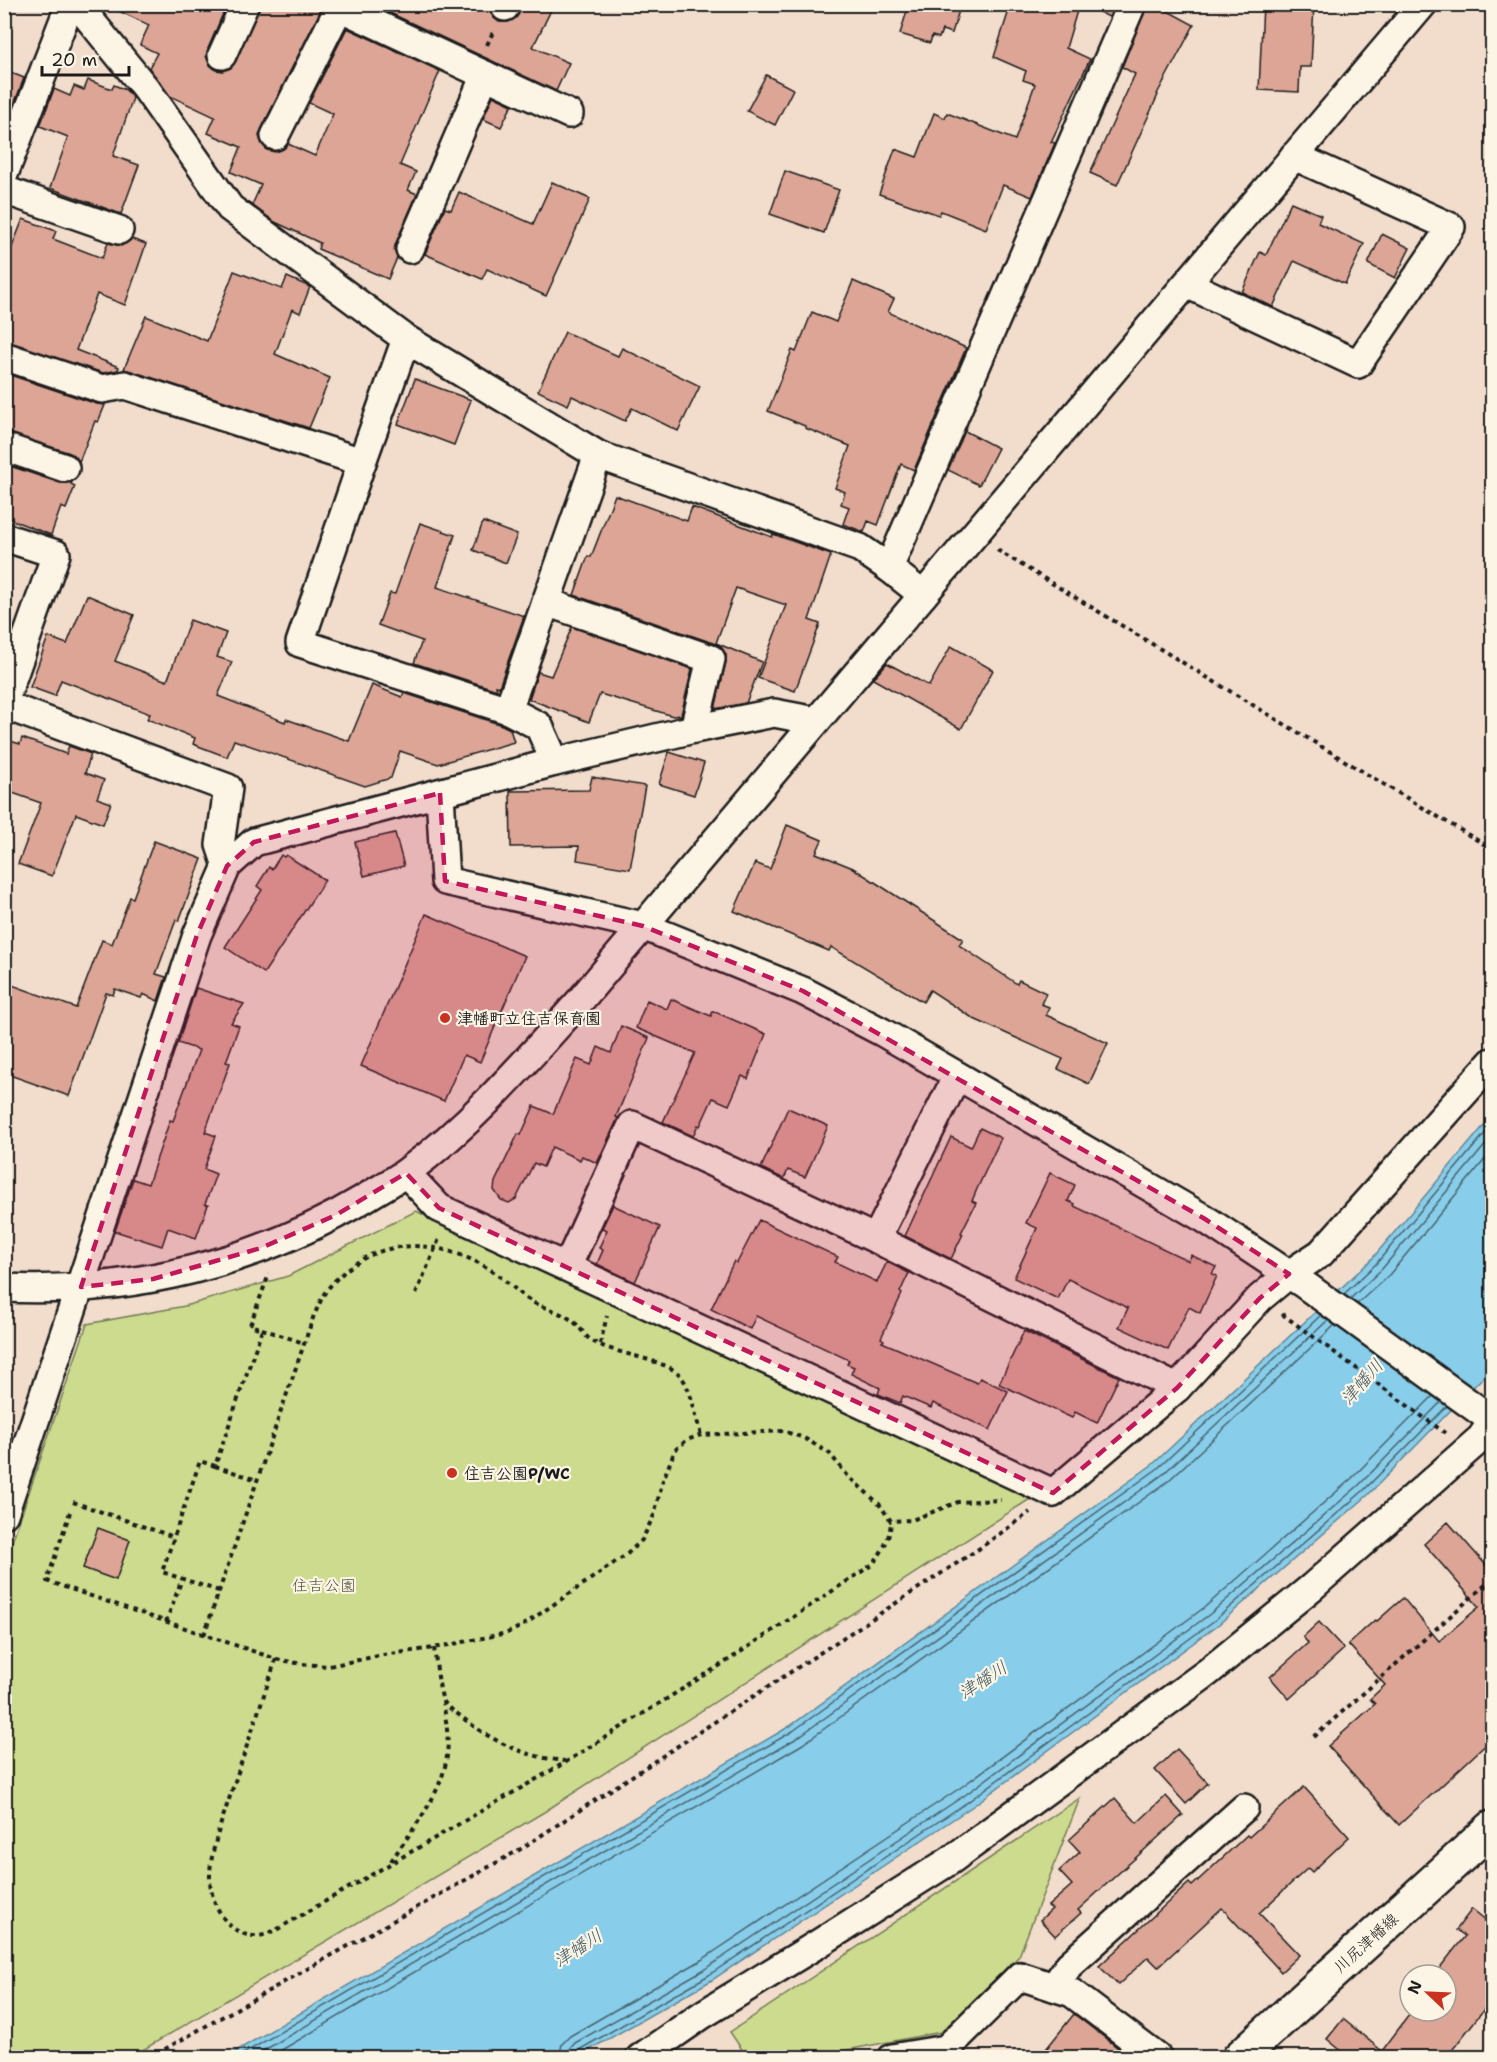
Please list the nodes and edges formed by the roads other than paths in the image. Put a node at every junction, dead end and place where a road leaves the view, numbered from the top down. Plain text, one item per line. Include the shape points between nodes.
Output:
1 (69, 4) edge
2 (77, 4) edge
3 (245, 4) edge
4 (1132, 4) edge
5 (1423, 4) edge
6 (338, 6) edge
7 (222, 55) dead end
8 (481, 73) junction
9 (569, 114) dead end
10 (275, 136) dead end
11 (1294, 156) junction
12 (5, 174) edge
13 (119, 230) dead end
14 (410, 249) dead end
15 (1187, 284) junction
16 (406, 339) junction
17 (4, 356) edge
18 (4, 447) edge
19 (598, 455) junction
20 (362, 462) junction
21 (65, 468) dead end
22 (4, 537) edge
23 (889, 568) junction
24 (923, 595) junction
25 (546, 602) junction
26 (4, 703) edge
27 (508, 710) junction
28 (816, 721) junction
29 (694, 729) junction
30 (555, 762) junction
31 (440, 793) junction
32 (228, 866) junction
33 (643, 926) junction
34 (1492, 1062) edge
35 (957, 1076) junction
36 (406, 1173) junction
37 (876, 1239) junction
38 (567, 1267) junction
39 (1297, 1279) junction
40 (81, 1287) junction
41 (4, 1288) edge
42 (1177, 1388) junction
43 (1490, 1419) edge
44 (4, 1514) edge
45 (1244, 1808) dead end
46 (1492, 1828) edge
47 (1054, 1987) junction
48 (640, 2058) edge
49 (892, 2058) edge
50 (1158, 2058) edge
51 (1239, 2058) edge

1 - 12 street
2 - 16 street via 147,90 230,208
3 - 7 street
4 - 23 street
5 - 11 street
6 - 8 street
6 - 10 street
8 - 9 street
8 - 14 street
11 - 15 street
11 - 15 street via 1451,228 1358,364
12 - 13 street via 84,230
15 - 24 street
16 - 19 street
16 - 20 street
17 - 20 street via 102,389 125,385
18 - 21 street
19 - 23 street via 860,548
19 - 25 street
20 - 27 street via 300,643
22 - 26 street via 56,554
23 - 24 street
24 - 28 street
25 - 27 street
25 - 29 street via 711,659
26 - 32 street via 228,788 220,845
27 - 30 street via 539,726
28 - 29 street via 774,713
28 - 33 street
29 - 30 street
30 - 31 street
31 - 32 street via 254,842
31 - 33 street via 445,881
32 - 40 street via 197,935
33 - 35 street via 803,991
33 - 36 street via 512,1077 461,1128
34 - 39 street
35 - 37 street
35 - 39 street via 1204,1219
36 - 38 street via 439,1208
36 - 40 street via 336,1215 261,1248 153,1279
37 - 38 street via 632,1125
37 - 42 street
38 - 42 street via 1053,1493
39 - 42 street via 1260,1298
39 - 43 street
40 - 41 street
40 - 44 street
43 - 48 street via 1481,1438 1312,1587 1208,1672 951,1860 702,2014
45 - 47 street via 1069,1965
46 - 51 main road, 川尻津幡線
47 - 49 street via 1020,1977 946,2049
47 - 50 street via 1072,1993

